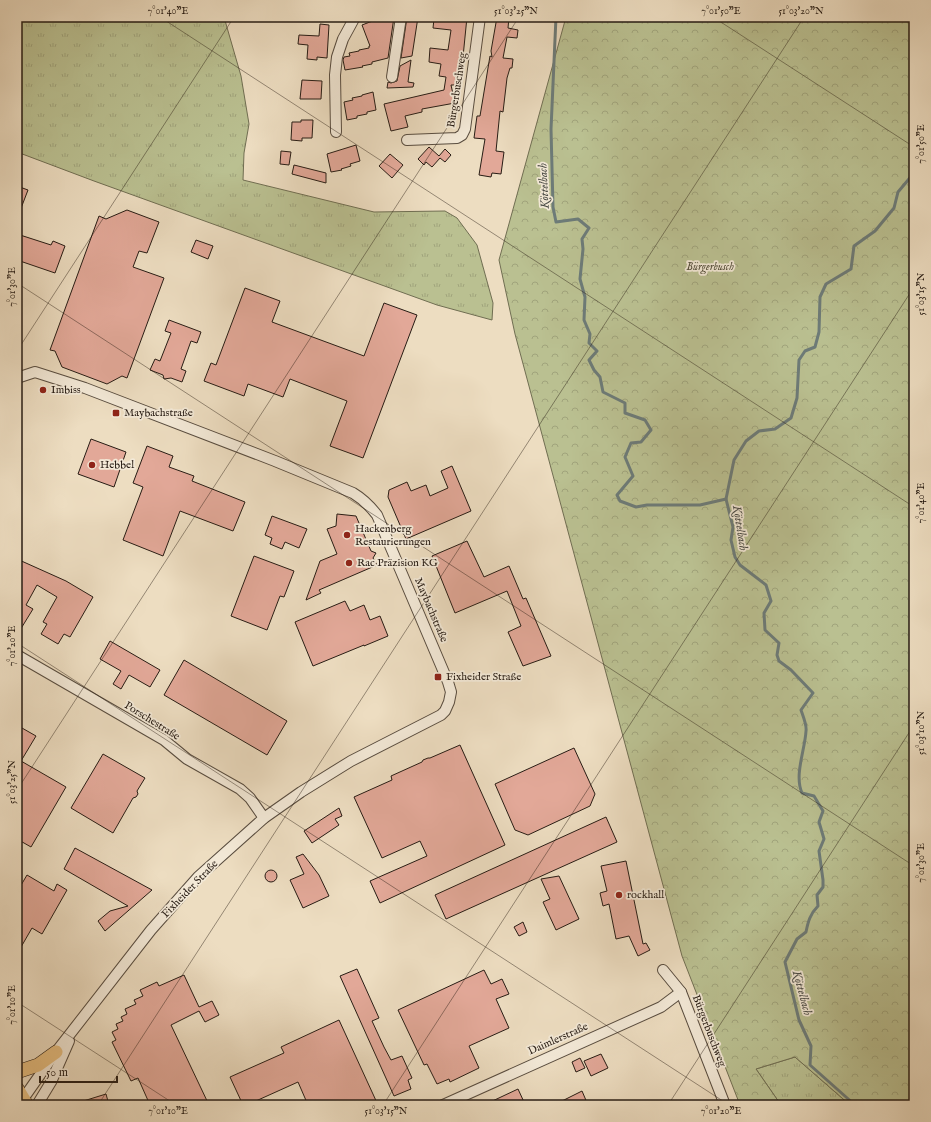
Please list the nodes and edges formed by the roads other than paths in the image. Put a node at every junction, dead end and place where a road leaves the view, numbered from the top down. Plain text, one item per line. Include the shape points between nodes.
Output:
1 (355, 17) edge
2 (400, 17) edge
3 (480, 17) edge
4 (392, 77) dead end
5 (336, 132) dead end
6 (406, 140) dead end
7 (17, 378) edge
8 (17, 655) edge
9 (449, 702) joint
10 (264, 818) junction
11 (663, 970) dead end
12 (681, 992) junction
13 (75, 1026) junction
14 (56, 1052) junction
15 (17, 1072) edge
16 (22, 1099) edge
17 (37, 1105) edge
18 (443, 1105) edge
19 (725, 1105) edge

1 - 5 street via 337,57
2 - 4 street
3 - 6 street, Bürgerbuschweg via 465,129 462,135 457,138
7 - 9 street, Maybachstraße via 35,372 85,388 275,461 361,498 378,515 448,682
8 - 10 street, Porschestraße via 164,740 187,759 240,789
9 - 10 street, Fixheider Straße via 441,715 351,761
10 - 13 street, Fixheider Straße via 198,877 151,930
11 - 12 street, Bürgerbuschweg
12 - 18 street, Daimlerstraße via 661,1007
12 - 19 street, Bürgerbuschweg
13 - 14 street, Fixheider Straße
13 - 17 street, Fixheider Straße via 51,1082
14 - 15 main road via 38,1065
14 - 16 street, Fixheider Straße

